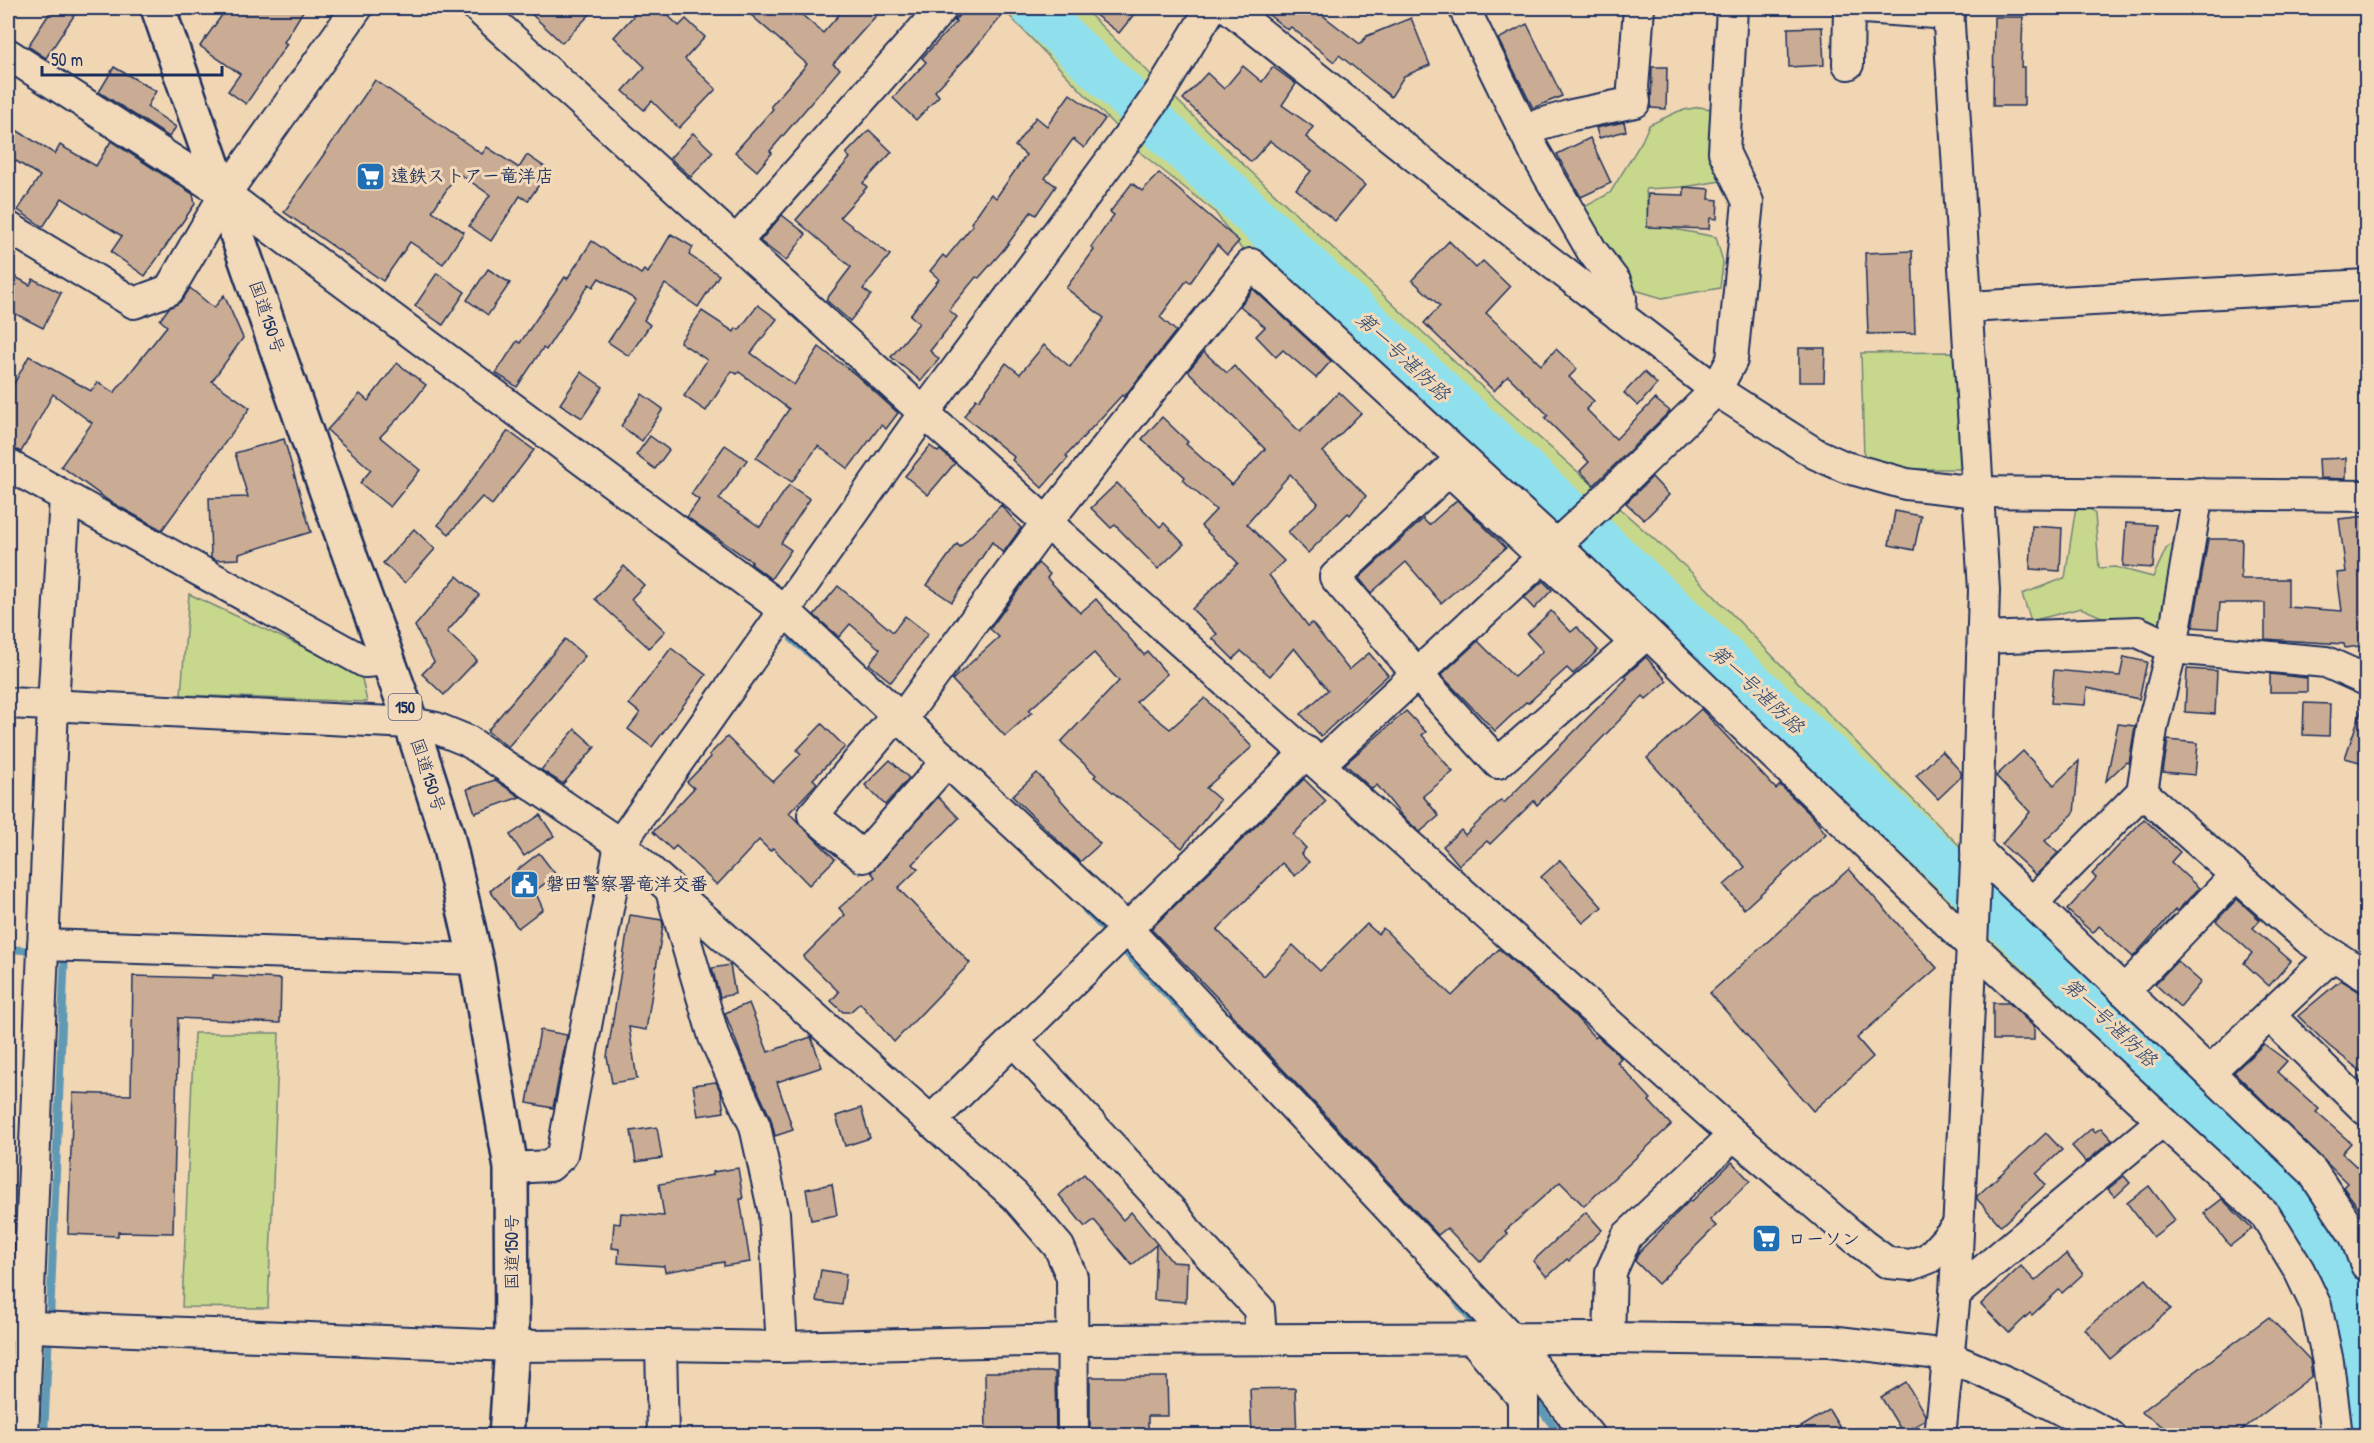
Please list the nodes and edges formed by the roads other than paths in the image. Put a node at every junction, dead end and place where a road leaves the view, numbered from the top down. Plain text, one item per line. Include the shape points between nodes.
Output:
1 (158, 8) edge
2 (357, 8) edge
3 (478, 8) edge
4 (942, 8) edge
5 (1211, 8) edge
6 (1228, 8) edge
7 (1464, 8) edge
8 (1639, 8) edge
9 (1731, 8) edge
10 (1849, 8) edge
11 (1863, 8) edge
12 (1949, 11) edge
13 (8, 54) edge
14 (1848, 64) dead end
15 (1524, 129) junction
16 (225, 194) junction
17 (8, 228) edge
18 (736, 242) junction
19 (2367, 285) edge
20 (1967, 307) junction
21 (1620, 316) junction
22 (1716, 390) junction
23 (924, 413) junction
24 (8, 465) edge
25 (1978, 492) junction
26 (2198, 493) junction
27 (2367, 496) edge
28 (65, 497) junction
29 (1047, 522) junction
30 (1554, 548) junction
31 (784, 610) junction
32 (1983, 638) junction
33 (2172, 648) junction
34 (388, 660) junction
35 (1417, 674) junction
36 (2367, 680) edge
37 (8, 703) edge
38 (52, 706) junction
39 (895, 719) junction
40 (411, 723) junction
41 (1313, 758) junction
42 (943, 765) junction
43 (2142, 792) junction
44 (620, 844) junction
45 (1976, 855) junction
46 (2236, 875) junction
47 (670, 889) junction
48 (2032, 903) junction
49 (1125, 929) junction
50 (1972, 938) junction
51 (43, 945) junction
52 (2333, 955) junction
53 (476, 959) junction
54 (2367, 976) edge
55 (2124, 991) junction
56 (2269, 1015) junction
57 (1012, 1040) junction
58 (2209, 1072) junction
59 (2367, 1110) edge
60 (931, 1121) junction
61 (2162, 1121) junction
62 (1734, 1135) junction
63 (511, 1168) junction
64 (1958, 1226) junction
65 (2367, 1265) edge
66 (1955, 1294) junction
67 (18, 1327) edge
68 (1609, 1338) junction
69 (1473, 1339) junction
70 (1512, 1339) junction
71 (1071, 1340) junction
72 (1261, 1340) junction
73 (661, 1345) junction
74 (512, 1346) junction
75 (782, 1347) junction
76 (1948, 1357) junction
77 (23, 1436) edge
78 (506, 1436) edge
79 (663, 1436) edge
80 (1073, 1436) edge
81 (1523, 1436) edge
82 (1589, 1436) edge
83 (1940, 1436) edge
84 (2111, 1436) edge
85 (2337, 1436) edge

1 - 16 highway, 国道150号 / 150
2 - 16 street
3 - 18 street
4 - 18 street
5 - 23 street via 1134,129
6 - 21 street
7 - 15 street
8 - 15 street via 1635,102
9 - 22 street via 1724,152 1748,202 1732,360
10 - 14 street
11 - 12 street
12 - 20 street
13 - 16 street
15 - 21 street via 1592,251 1616,283 1621,298
16 - 17 street via 169,290 134,303
16 - 31 street
16 - 34 highway, 国道150号 / 150
18 - 23 street
19 - 20 street
20 - 25 street
21 - 22 street
22 - 25 street via 1816,454 1845,467 1906,484
22 - 30 street
23 - 29 street
23 - 31 street
24 - 28 street
25 - 26 street
25 - 32 street
26 - 27 street
26 - 33 street
28 - 34 street via 365,662
28 - 38 street
29 - 30 street via 1251,264
29 - 39 street
29 - 41 street
30 - 35 street
30 - 35 street via 1449,470 1441,477 1335,577
30 - 35 street via 1636,643 1498,763
30 - 50 street
31 - 39 street
31 - 44 street
32 - 33 street via 2138,632
32 - 45 street
33 - 36 street via 2326,662
33 - 43 street via 2153,723
34 - 40 highway, 国道150号 / 150
35 - 41 street
37 - 38 street
38 - 40 street
38 - 51 street
39 - 42 street
39 - 42 street via 813,814 863,857
40 - 44 street via 468,741
40 - 53 highway, 国道150号 / 150 via 447,835
41 - 49 street
41 - 62 street
42 - 49 street
43 - 46 street
43 - 48 street
44 - 47 street
44 - 63 street via 562,1155 550,1166
45 - 48 street
45 - 50 street
46 - 52 street via 2308,939
46 - 55 street
47 - 60 street
47 - 75 street via 714,1037 755,1126 774,1213
48 - 55 street
49 - 57 street
49 - 70 street
50 - 61 street
50 - 64 street
51 - 53 street
51 - 67 street
52 - 54 street
52 - 56 street
53 - 63 highway, 国道150号 / 150
55 - 58 street
56 - 58 street
56 - 59 street
57 - 60 street
57 - 72 street via 1259,1309
58 - 65 street via 2312,1171 2355,1236
60 - 71 street via 1016,1197 1059,1247 1072,1277
61 - 66 street
61 - 85 street via 2266,1216 2299,1270 2316,1306
62 - 64 street via 1888,1263 1911,1265 1929,1258
62 - 68 street via 1627,1236 1611,1272
63 - 74 highway, 国道150号 / 150
64 - 66 street
66 - 76 street
67 - 74 street
67 - 77 street
68 - 70 street
68 - 76 street via 1830,1341
69 - 70 street
69 - 72 street
69 - 81 street via 1523,1398
70 - 82 street
71 - 72 street
71 - 75 street
71 - 80 street
73 - 74 street
73 - 75 street
73 - 79 street
74 - 78 highway, 国道150号 / 150
76 - 83 street
76 - 84 street via 2016,1386

